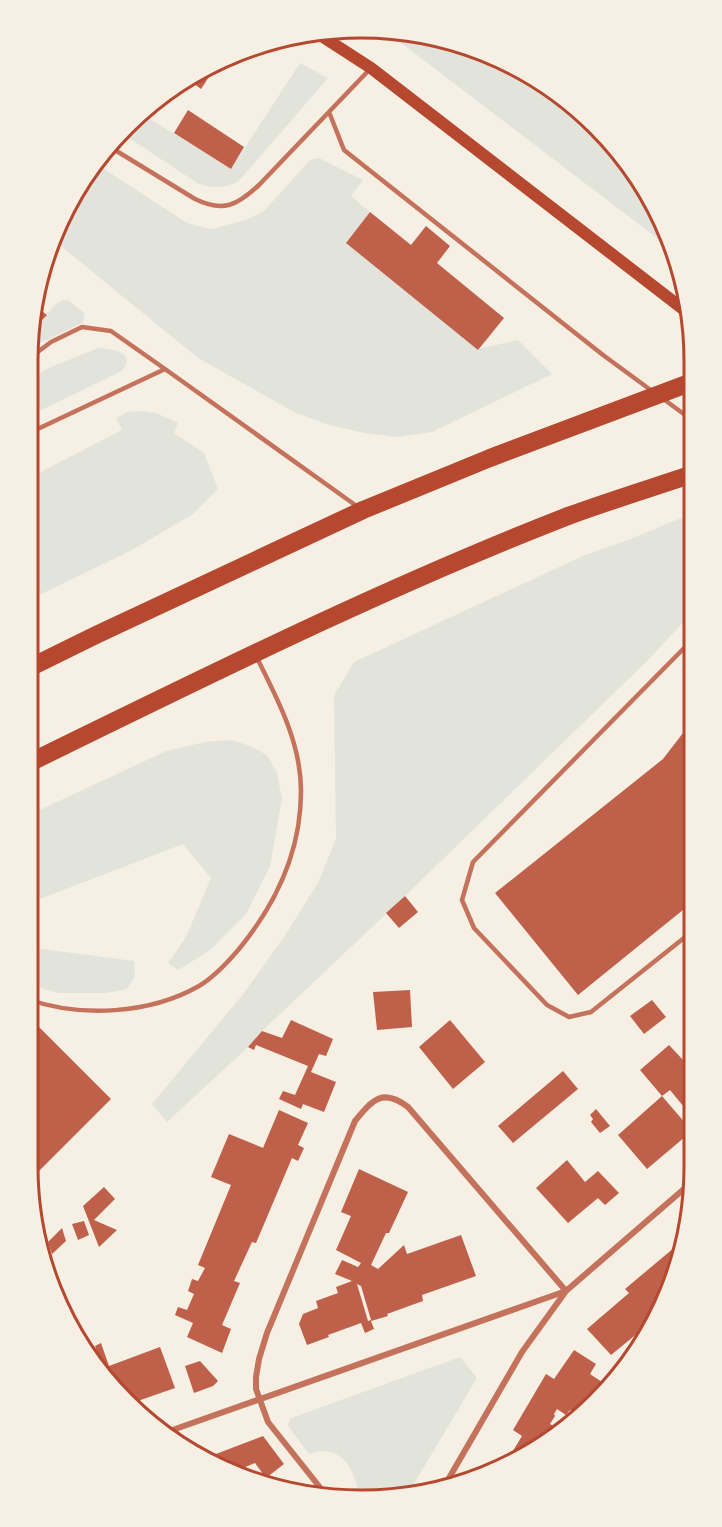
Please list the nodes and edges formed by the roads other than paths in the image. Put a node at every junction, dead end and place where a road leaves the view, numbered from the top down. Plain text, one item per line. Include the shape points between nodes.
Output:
1 (327, 39) edge
2 (371, 68) junction
3 (328, 112) junction
4 (116, 151) edge
5 (680, 306) edge
6 (38, 352) edge
7 (165, 369) junction
8 (684, 385) edge
9 (684, 414) edge
10 (38, 429) edge
11 (684, 477) edge
12 (363, 510) junction
13 (684, 648) edge
14 (254, 653) junction
15 (38, 664) edge
16 (38, 759) edge
17 (684, 938) edge
18 (38, 1003) edge
19 (684, 1189) edge
20 (566, 1291) junction
21 (260, 1399) junction
22 (173, 1430) edge
23 (450, 1477) edge
24 (321, 1487) edge

1 - 2 main road
2 - 3 lane
2 - 5 main road
3 - 4 lane via 245,198 221,207 195,200
3 - 9 lane via 344,150
6 - 7 lane via 82,327 111,331
7 - 10 lane
7 - 12 lane
8 - 12 highway
11 - 14 highway via 569,516 464,558
12 - 15 highway
13 - 17 lane via 473,862 462,900 474,928 547,1005 569,1017 591,1012
14 - 16 highway
14 - 18 lane via 291,732 301,790 291,858 277,893 255,929 229,962 201,985 169,1000 130,1010 79,1010
19 - 20 street
20 - 21 street
20 - 21 street via 408,1107 386,1096 376,1099 356,1121 267,1333 256,1377
20 - 23 street via 522,1352
21 - 22 street
21 - 24 street via 268,1422

